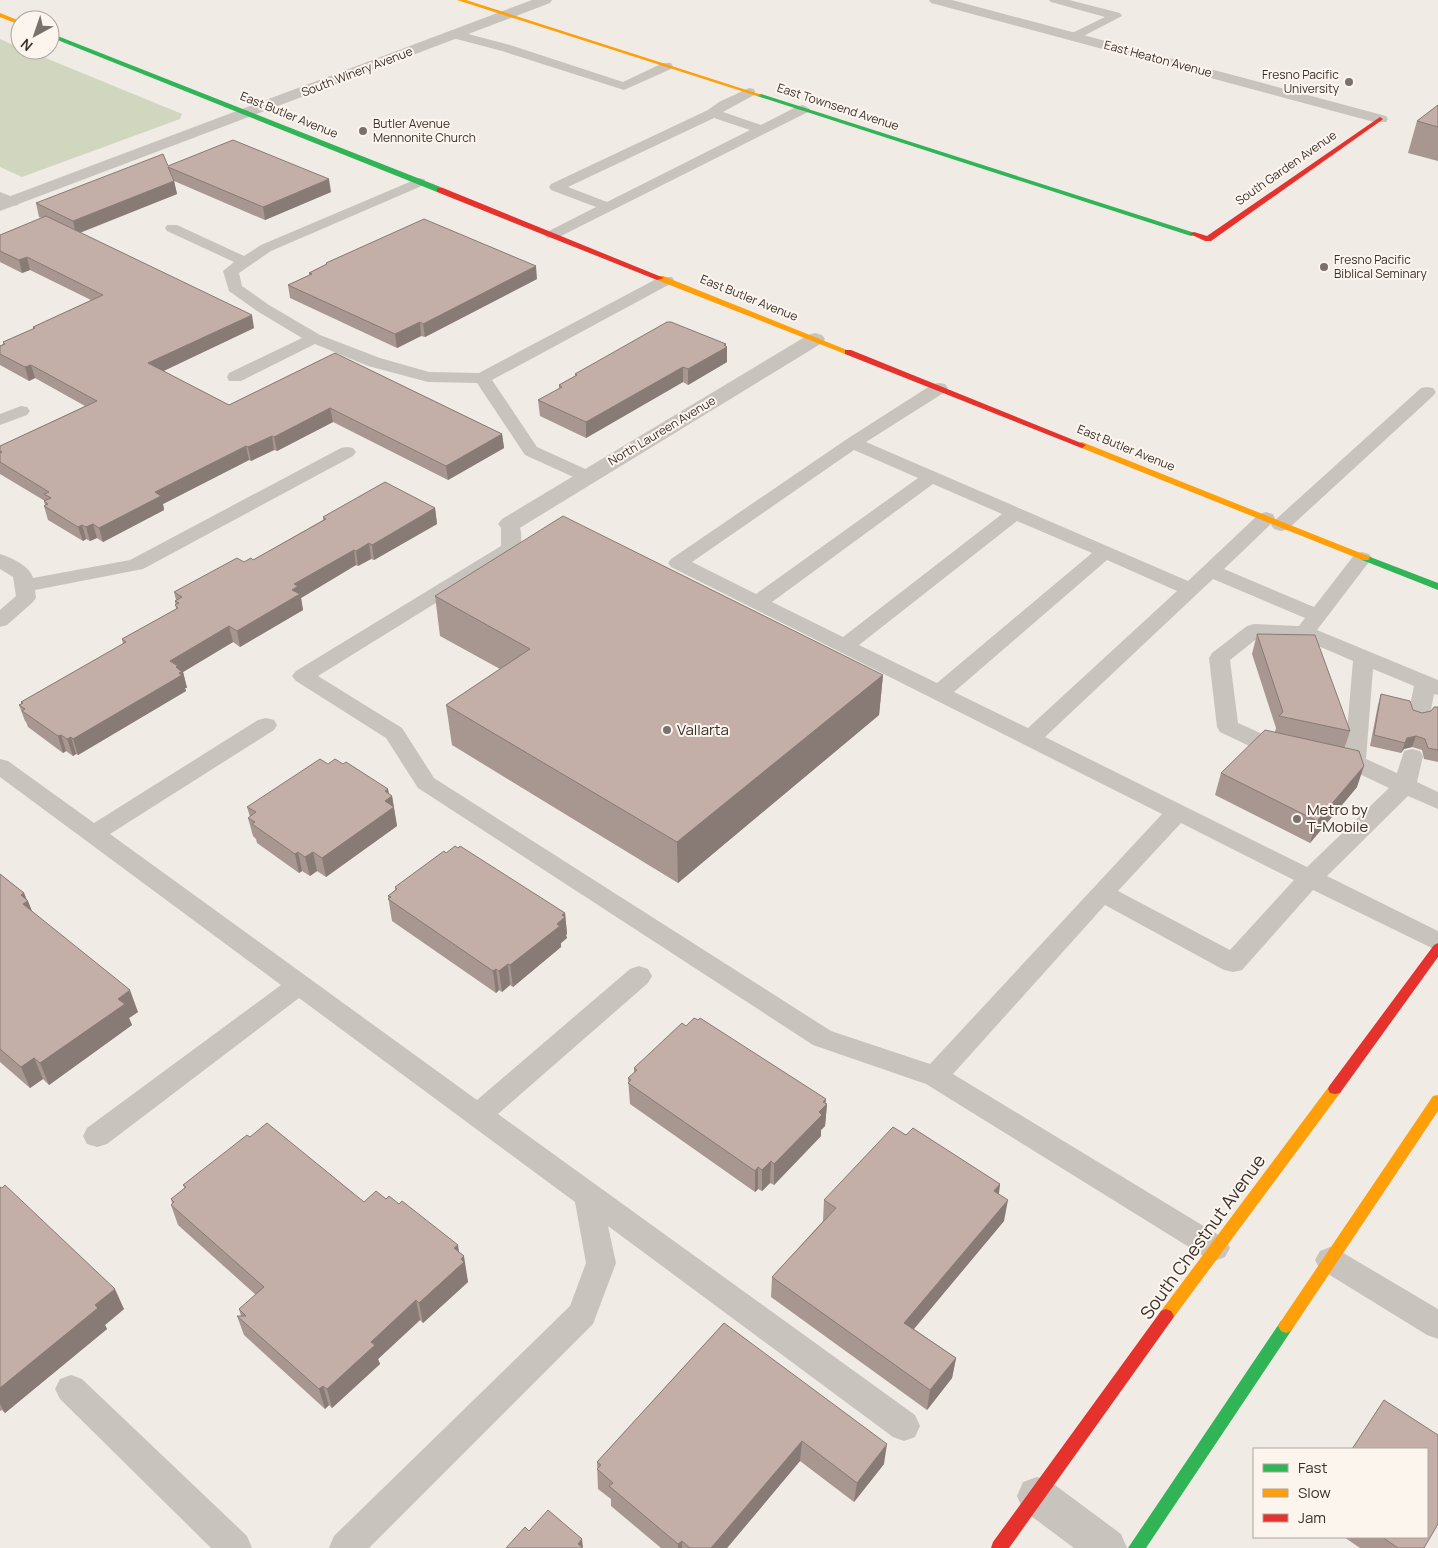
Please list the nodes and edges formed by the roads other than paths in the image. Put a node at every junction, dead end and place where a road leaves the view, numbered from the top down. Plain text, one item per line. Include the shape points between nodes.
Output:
1 (460, 0) edge
2 (545, 0) edge
3 (936, 0) edge
4 (1055, 0) edge
5 (505, 14) junction
6 (453, 34) junction
7 (1074, 37) junction
8 (60, 39) edge
9 (667, 66) junction
10 (749, 92) junction
11 (803, 110) junction
12 (712, 113) junction
13 (248, 114) junction
14 (1380, 119) joint
15 (762, 130) junction
16 (419, 182) junction
17 (4, 201) edge
18 (608, 207) junction
19 (172, 228) dead end
20 (552, 235) junction
21 (1208, 239) joint
22 (245, 262) junction
23 (666, 280) junction
24 (314, 338) junction
25 (815, 339) junction
26 (235, 377) dead end
27 (482, 378) junction
28 (939, 388) junction
29 (1428, 392) dead end
30 (21, 411) dead end
31 (0, 420) edge
32 (853, 443) junction
33 (347, 452) dead end
34 (586, 476) junction
35 (932, 476) junction
36 (1016, 513) junction
37 (1273, 522) junction
38 (510, 524) joint
39 (1105, 552) junction
40 (1362, 558) junction
41 (0, 560) edge
42 (1211, 571) junction
43 (25, 586) junction
44 (1438, 588) edge
45 (1190, 589) junction
46 (758, 603) junction
47 (0, 621) edge
48 (1310, 624) junction
49 (844, 646) junction
50 (1364, 657) junction
51 (1431, 685) edge
52 (939, 693) junction
53 (1419, 715) edge
54 (266, 725) dead end
55 (1030, 739) junction
56 (1412, 756) dead end
57 (1355, 762) junction
58 (1, 768) edge
59 (1405, 786) junction
60 (1438, 800) edge
61 (1178, 812) junction
62 (93, 834) junction
63 (1310, 878) junction
64 (1102, 893) junction
65 (1438, 942) edge
66 (1438, 948) edge
67 (639, 976) dead end
68 (299, 985) junction
69 (935, 1076) junction
70 (1438, 1100) edge
71 (478, 1115) junction
72 (97, 1136) dead end
73 (588, 1195) junction
74 (1215, 1248) junction
75 (1330, 1260) junction
76 (1438, 1325) edge
77 (71, 1389) dead end
78 (904, 1426) dead end
79 (1037, 1496) junction
80 (235, 1548) edge
81 (346, 1548) edge
82 (998, 1548) edge
83 (1107, 1548) edge
84 (1136, 1548) edge

1 - 5 street, East Townsend Avenue
2 - 5 street, South Winery Avenue
3 - 7 street, East Heaton Avenue
4 - 7 lane via 1116,16
5 - 6 street, South Winery Avenue
5 - 9 street, East Townsend Avenue
6 - 9 lane via 624,86
6 - 13 street, South Winery Avenue
7 - 14 street, East Heaton Avenue
8 - 13 street, East Butler Avenue
9 - 10 street, East Townsend Avenue
10 - 11 street, East Townsend Avenue
10 - 12 lane
11 - 15 lane
11 - 21 street, East Townsend Avenue
12 - 15 lane
12 - 18 lane via 556,187
13 - 16 street, East Butler Avenue
13 - 17 street, South Winery Avenue
14 - 21 street, South Garden Avenue
15 - 18 lane
16 - 20 street, East Butler Avenue
16 - 22 lane via 266,248
18 - 20 lane
19 - 22 lane
20 - 23 street, East Butler Avenue
22 - 24 lane via 231,271 235,288
23 - 25 street, East Butler Avenue
23 - 27 lane
24 - 26 lane
24 - 27 lane via 374,362 428,377
25 - 28 street, East Butler Avenue
25 - 34 street, North Laureen Avenue
27 - 34 lane via 531,451
28 - 32 lane
28 - 37 street, East Butler Avenue
29 - 37 lane
30 - 31 lane
32 - 35 lane
32 - 46 lane via 678,563
33 - 43 lane via 136,565
34 - 38 street, North Laureen Avenue
35 - 36 lane
35 - 46 lane
36 - 39 lane
36 - 49 lane
37 - 40 street, East Butler Avenue
37 - 42 lane
38 - 69 lane via 511,548 303,676 394,732 426,784 822,1038
39 - 45 lane
39 - 52 lane
40 - 44 street, East Butler Avenue
40 - 48 lane
41 - 43 lane via 23,576
42 - 45 lane
42 - 48 lane
43 - 47 lane via 26,598
45 - 55 lane
46 - 49 lane
48 - 50 lane
48 - 57 lane via 1254,630 1219,658 1228,727 1273,747
49 - 52 lane
50 - 51 lane
50 - 57 lane
51 - 53 lane
52 - 55 lane
54 - 62 lane
55 - 61 lane
56 - 59 lane
57 - 59 lane
58 - 62 lane
59 - 60 lane
59 - 63 lane
61 - 63 lane
61 - 64 lane
62 - 68 lane
63 - 64 lane via 1233,963
63 - 65 lane
64 - 69 lane
66 - 74 street, South Chestnut Avenue
67 - 71 lane
68 - 71 lane
68 - 72 lane
69 - 74 lane
70 - 75 street
71 - 73 lane
73 - 78 lane
73 - 81 lane via 602,1263 582,1314
74 - 79 street, South Chestnut Avenue
75 - 76 lane
75 - 84 street
77 - 80 lane
79 - 82 street, South Chestnut Avenue
79 - 83 street

